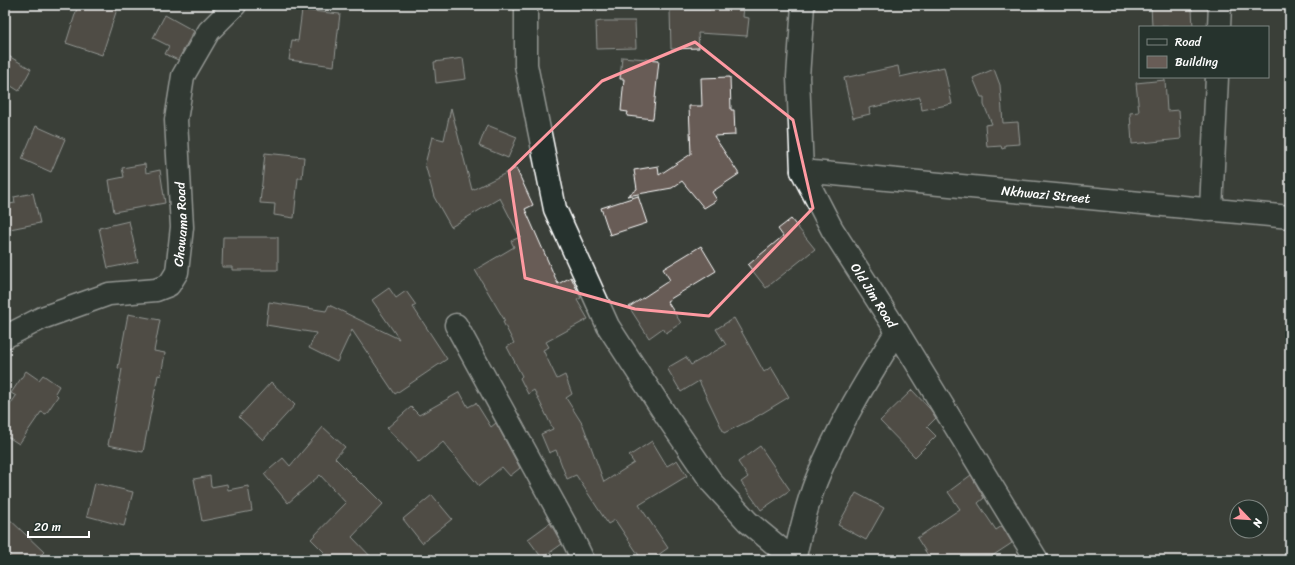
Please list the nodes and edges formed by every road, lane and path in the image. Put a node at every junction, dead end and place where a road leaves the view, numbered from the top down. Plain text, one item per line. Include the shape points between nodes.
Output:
1 (235, 5) edge
2 (526, 5) edge
3 (804, 5) edge
4 (1220, 5) edge
5 (1219, 26) edge
6 (1217, 78) edge
7 (802, 171) junction
8 (1211, 210) junction
9 (1290, 217) edge
10 (456, 325) dead end
11 (897, 331) junction
12 (5, 337) edge
13 (583, 560) edge
14 (1036, 560) edge

1 - 12 street, Chawama Road via 209,31 183,76 176,120 182,227 177,272 169,285 156,290 109,294 42,318
2 - 11 street via 526,65 555,209 608,326 713,484 748,522 794,560 815,482 836,436
3 - 7 street, Old Jim Road via 798,77
4 - 5 street
6 - 8 street
7 - 8 street, Nkhwazi Street
7 - 11 street, Old Jim Road via 832,229
8 - 9 street, Nkhwazi Street
10 - 13 street
11 - 14 street, Old Jim Road

